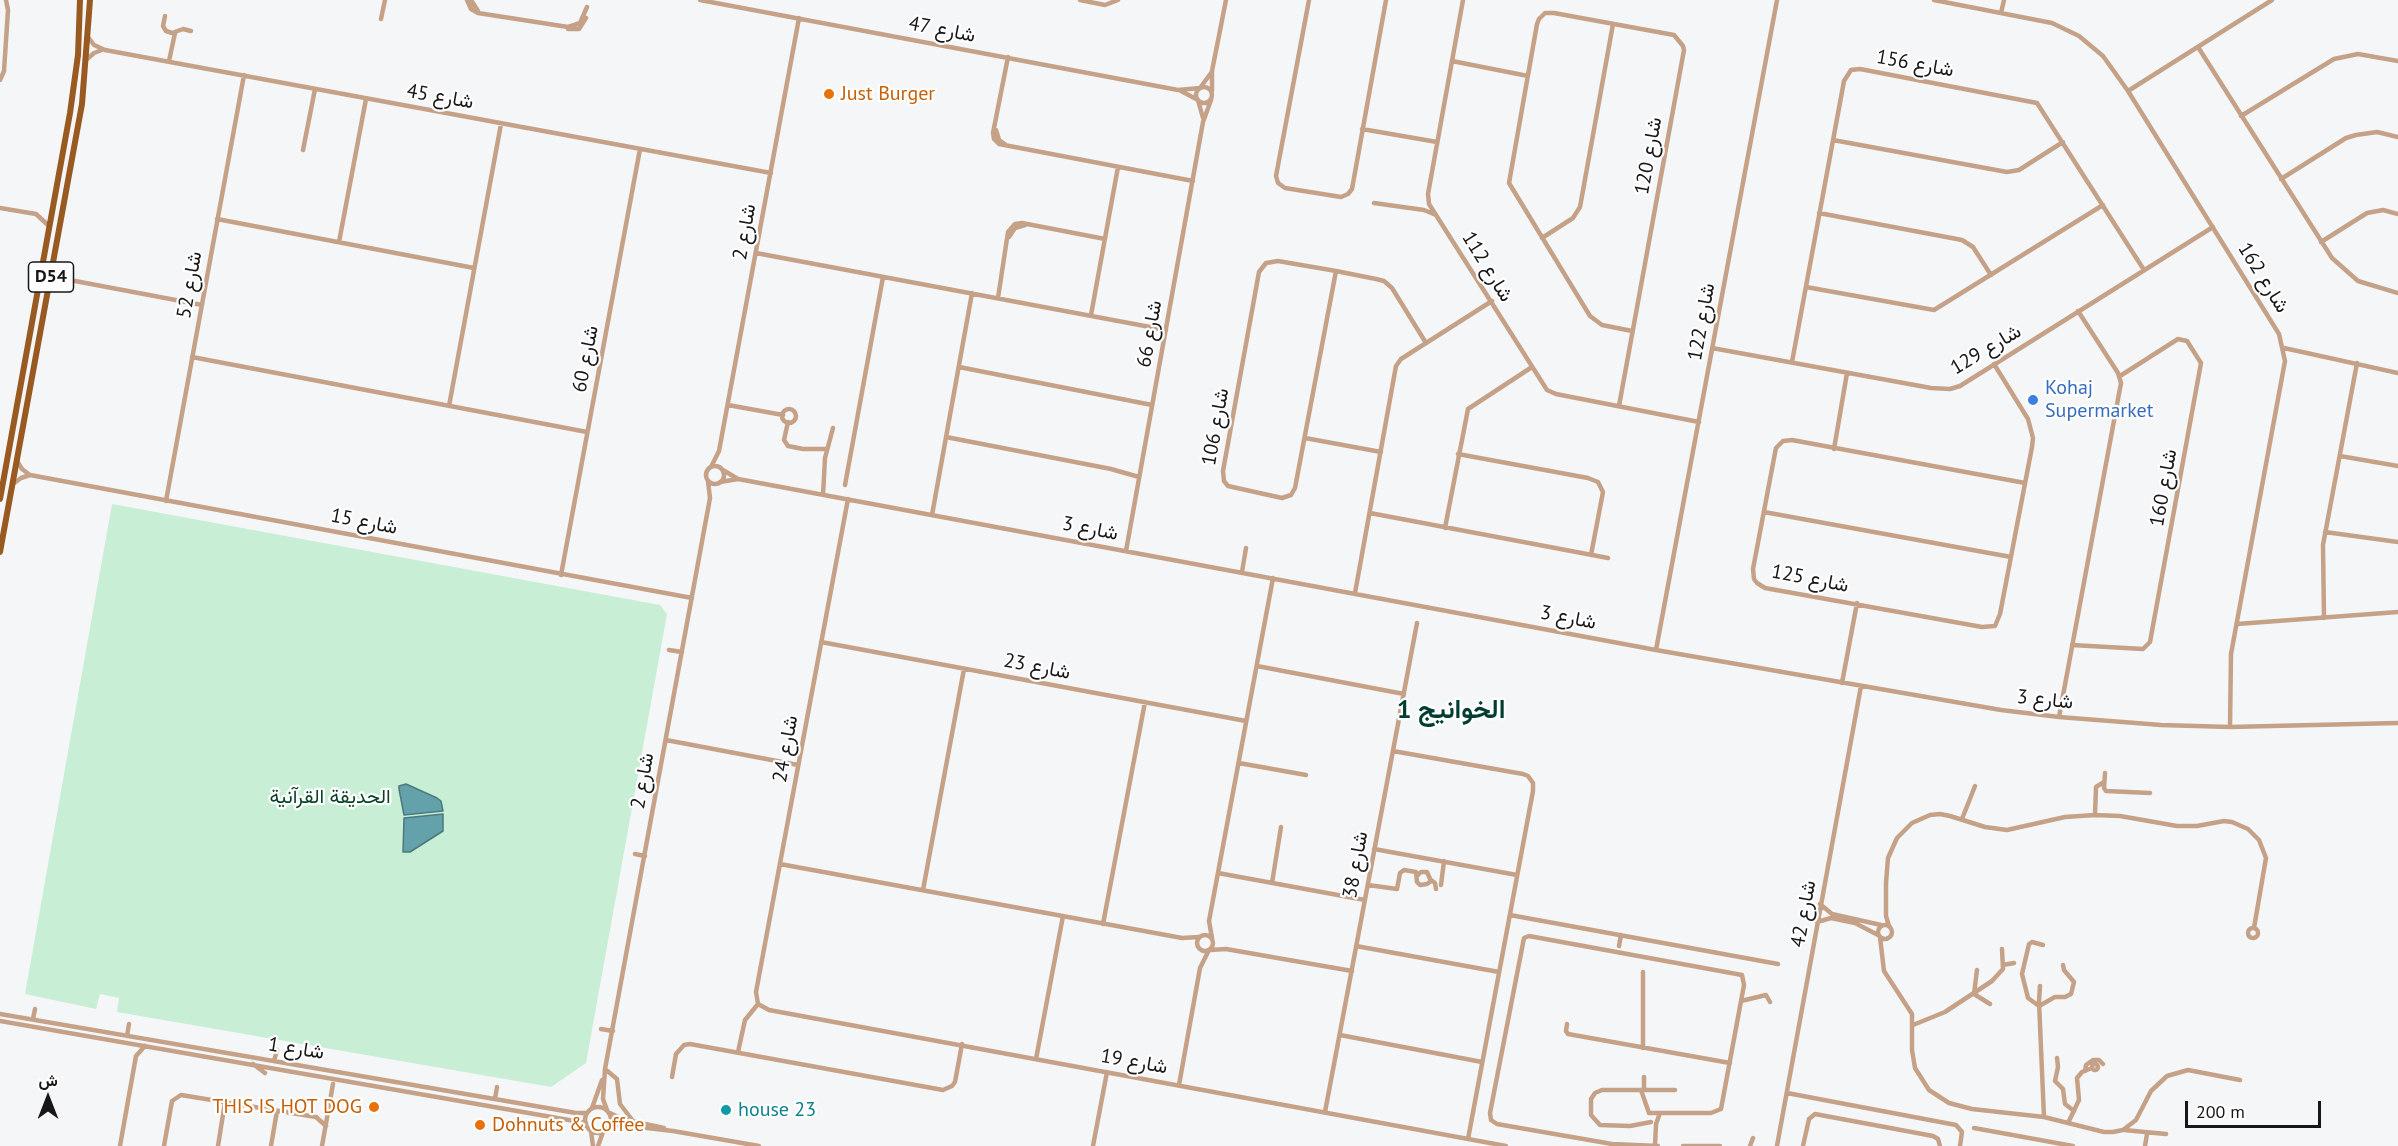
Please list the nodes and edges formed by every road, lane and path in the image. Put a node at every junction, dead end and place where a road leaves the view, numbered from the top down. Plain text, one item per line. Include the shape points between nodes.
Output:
1 (6, 0) edge
2 (80, 0) edge
3 (90, 0) edge
4 (384, 0) edge
5 (469, 0) edge
6 (588, 0) edge
7 (700, 0) edge
8 (1080, 0) edge
9 (1118, 0) edge
10 (1226, 0) edge
11 (1309, 0) edge
12 (1386, 0) edge
13 (1463, 0) edge
14 (1777, 0) edge
15 (1934, 0) edge
16 (2004, 0) edge
17 (2272, 0) edge
18 (728, 2) edge
19 (2001, 13) junction
20 (165, 16) dead end
21 (800, 18) junction
22 (381, 19) dead end
23 (1613, 24) junction
24 (191, 31) dead end
25 (175, 33) junction
26 (88, 36) junction
27 (2198, 47) junction
28 (105, 50) junction
29 (78, 55) junction
30 (1008, 57) junction
31 (86, 60) junction
32 (169, 61) junction
33 (1452, 61) junction
34 (2398, 61) edge
35 (1212, 71) junction
36 (244, 75) junction
37 (1528, 76) junction
38 (0, 80) edge
39 (1200, 88) junction
40 (84, 89) junction
41 (315, 89) junction
42 (1178, 90) junction
43 (1212, 91) junction
44 (2128, 91) junction
45 (72, 98) junction
46 (366, 99) junction
47 (1198, 100) junction
48 (1211, 100) junction
49 (2241, 116) junction
50 (1203, 122) junction
51 (501, 124) junction
52 (1362, 129) junction
53 (76, 135) junction
54 (2398, 137) edge
55 (1833, 140) junction
56 (1437, 142) junction
57 (2063, 142) junction
58 (640, 149) junction
59 (303, 150) dead end
60 (1118, 167) junction
61 (771, 173) junction
62 (2281, 179) junction
63 (1193, 181) junction
64 (1428, 197) junction
65 (1374, 202) dead end
66 (2103, 206) junction
67 (54, 207) junction
68 (0, 208) edge
69 (1418, 209) junction
70 (1819, 213) junction
71 (36, 214) junction
72 (2398, 214) edge
73 (1436, 215) junction
74 (218, 219) junction
75 (2213, 227) junction
76 (50, 228) junction
77 (1542, 238) junction
78 (1105, 239) junction
79 (339, 242) junction
80 (2321, 242) junction
81 (756, 253) junction
82 (474, 268) junction
83 (2144, 270) junction
84 (1336, 271) junction
85 (1992, 275) junction
86 (883, 277) junction
87 (75, 281) dead end
88 (1806, 287) junction
89 (972, 293) junction
90 (2398, 293) edge
91 (998, 298) junction
92 (1492, 302) junction
93 (202, 305) junction
94 (2079, 311) junction
95 (1091, 315) junction
96 (1166, 330) junction
97 (1632, 331) junction
98 (1426, 343) junction
99 (1712, 348) junction
100 (2284, 348) junction
101 (192, 357) junction
102 (1792, 362) junction
103 (2357, 363) junction
104 (1994, 364) junction
105 (959, 367) junction
106 (1532, 367) junction
107 (1847, 373) junction
108 (2398, 373) edge
109 (2120, 376) junction
110 (728, 405) junction
111 (1152, 405) junction
112 (449, 406) junction
113 (1619, 406) junction
114 (783, 415) junction
115 (788, 422) junction
116 (1699, 422) junction
117 (833, 428) dead end
118 (587, 432) junction
119 (946, 437) junction
120 (1305, 438) junction
121 (1834, 448) junction
122 (827, 449) junction
123 (719, 451) junction
124 (1381, 452) junction
125 (1458, 454) junction
126 (2340, 456) junction
127 (17, 461) junction
128 (2398, 466) edge
129 (711, 467) junction
130 (722, 470) junction
131 (30, 475) junction
132 (1139, 477) junction
133 (738, 479) junction
134 (708, 481) junction
135 (719, 483) junction
136 (2025, 483) junction
137 (13, 484) junction
138 (845, 484) dead end
139 (823, 495) junction
140 (710, 498) junction
141 (0, 499) edge
142 (848, 499) junction
143 (166, 501) junction
144 (1764, 512) junction
145 (1370, 513) junction
146 (932, 515) junction
147 (1444, 528) junction
148 (2325, 532) junction
149 (2398, 542) edge
150 (1245, 548) dead end
151 (1126, 551) junction
152 (0, 552) edge
153 (1591, 555) junction
154 (2011, 557) junction
155 (1608, 558) dead end
156 (1242, 572) junction
157 (561, 575) junction
158 (1273, 578) junction
159 (1355, 593) junction
160 (692, 598) junction
161 (1857, 603) junction
162 (2398, 612) edge
163 (2324, 618) junction
164 (1417, 623) dead end
165 (2236, 624) junction
166 (821, 642) junction
167 (2072, 645) junction
168 (669, 650) dead end
169 (1656, 650) junction
170 (682, 652) junction
171 (1257, 666) junction
172 (964, 669) junction
173 (1842, 683) junction
174 (1861, 686) junction
175 (1404, 694) junction
176 (1144, 702) junction
177 (2059, 717) junction
178 (1246, 722) junction
179 (2398, 723) edge
180 (2230, 727) junction
181 (666, 740) junction
182 (1393, 751) junction
183 (1239, 763) junction
184 (798, 765) junction
185 (2105, 773) dead end
186 (1306, 775) dead end
187 (2104, 782) junction
188 (1976, 786) dead end
189 (2150, 793) dead end
190 (2095, 815) junction
191 (1962, 819) junction
192 (1281, 827) dead end
193 (1374, 849) junction
194 (635, 854) dead end
195 (645, 856) junction
196 (1427, 858) junction
197 (1444, 861) junction
198 (780, 864) junction
199 (1425, 871) junction
200 (1218, 873) junction
201 (1517, 874) junction
202 (1418, 875) junction
203 (1431, 880) junction
204 (1272, 883) junction
205 (1368, 885) junction
206 (1441, 885) dead end
207 (1436, 889) dead end
208 (923, 890) junction
209 (1365, 900) junction
210 (1820, 904) junction
211 (1510, 915) junction
212 (1063, 916) junction
213 (1209, 921) junction
214 (1817, 922) junction
215 (1103, 924) junction
216 (1884, 925) junction
217 (2254, 928) dead end
218 (1621, 935) junction
219 (1879, 936) junction
220 (1200, 937) junction
221 (1182, 938) junction
222 (1212, 939) junction
223 (1886, 939) junction
224 (2043, 945) dead end
225 (1356, 946) junction
226 (1197, 948) junction
227 (1882, 948) junction
228 (1226, 949) junction
229 (1618, 949) junction
230 (2002, 949) dead end
231 (1210, 950) junction
232 (2014, 963) dead end
233 (1778, 964) dead end
234 (2003, 965) junction
235 (2064, 965) dead end
236 (1200, 968) junction
237 (1977, 970) dead end
238 (1352, 972) junction
239 (1499, 972) junction
240 (1643, 972) dead end
241 (2040, 986) dead end
242 (1974, 994) junction
243 (1741, 1001) junction
244 (1770, 1002) dead end
245 (758, 1004) junction
246 (1990, 1005) dead end
247 (2039, 1006) junction
248 (35, 1009) dead end
249 (0, 1014) edge
250 (33, 1020) junction
251 (0, 1021) edge
252 (129, 1024) dead end
253 (1567, 1024) dead end
254 (1913, 1025) junction
255 (601, 1029) dead end
256 (613, 1031) junction
257 (1340, 1035) junction
258 (127, 1036) junction
259 (130, 1043) junction
260 (962, 1044) junction
261 (145, 1046) junction
262 (1643, 1048) junction
263 (277, 1050) dead end
264 (738, 1052) junction
265 (136, 1056) junction
266 (2057, 1058) dead end
267 (1036, 1059) junction
268 (274, 1061) junction
269 (1482, 1062) junction
270 (1730, 1063) junction
271 (253, 1064) junction
272 (605, 1069) junction
273 (2085, 1071) junction
274 (1107, 1072) junction
275 (265, 1073) dead end
276 (672, 1077) dead end
277 (1644, 1077) dead end
278 (2240, 1080) dead end
279 (333, 1084) dead end
280 (1179, 1085) junction
281 (497, 1087) dead end
282 (1643, 1090) junction
283 (1675, 1090) dead end
284 (1786, 1093) junction
285 (495, 1099) junction
286 (225, 1102) junction
287 (277, 1111) junction
288 (590, 1111) junction
289 (2074, 1111) junction
290 (328, 1112) junction
291 (608, 1112) junction
292 (1325, 1112) junction
293 (1649, 1113) junction
294 (1660, 1113) junction
295 (2044, 1117) junction
296 (316, 1118) junction
297 (633, 1121) junction
298 (1651, 1122) junction
299 (586, 1123) junction
300 (2068, 1123) junction
301 (326, 1126) junction
302 (609, 1127) junction
303 (1656, 1127) junction
304 (1974, 1128) dead end
305 (2123, 1130) junction
306 (591, 1131) junction
307 (673, 1131) junction
308 (603, 1132) junction
309 (2147, 1134) junction
310 (2166, 1134) dead end
311 (1753, 1138) dead end
312 (1468, 1139) junction
313 (120, 1146) edge
314 (164, 1146) edge
315 (218, 1146) edge
316 (271, 1146) edge
317 (322, 1146) edge
318 (593, 1146) edge
319 (598, 1146) edge
320 (759, 1146) edge
321 (1093, 1146) edge
322 (1506, 1146) edge
323 (1656, 1146) edge
324 (1683, 1146) edge
325 (1720, 1146) edge
326 (1750, 1146) edge
327 (1777, 1146) edge
328 (1803, 1146) edge
329 (1940, 1146) edge
330 (1960, 1146) edge
331 (2073, 1146) edge
332 (2145, 1146) edge

1 - 38 street via 4,70
2 - 29 main road, D54
3 - 26 main road, D54
4 - 22 street
5 - 6 street via 476,9 490,15 568,27 584,18
7 - 18 street, شارع 47
8 - 9 street via 1106,4
10 - 35 street
11 - 52 street via 1277,180 1284,187 1346,195 1352,183
12 - 52 street
13 - 33 street
14 - 99 street, شارع 122
15 - 19 street, شارع 162
16 - 19 street
17 - 27 street
18 - 21 street, شارع 47
19 - 44 street, شارع 162 via 2052,23 2079,36 2103,56
20 - 25 street via 164,28
21 - 30 street, شارع 47
21 - 61 street, شارع 2
23 - 37 street, شارع 120 via 1545,13 1539,19
23 - 77 street via 1580,207 1573,218
23 - 97 street, شارع 120 via 1674,35 1684,50
24 - 25 street
25 - 32 street
26 - 28 street, شارع 45 via 94,45
26 - 31 main road, D54
27 - 44 street
27 - 49 street
28 - 31 street
28 - 32 street, شارع 45
29 - 40 main road via 78,86
29 - 45 main road, D54
30 - 42 street, شارع 47
30 - 60 street via 993,136 996,142
31 - 40 main road, D54
32 - 36 street, شارع 45
33 - 37 street
33 - 56 street
34 - 49 street via 2358,54 2334,59
35 - 39 street
35 - 43 street
36 - 41 street, شارع 45
36 - 74 street, شارع 52
37 - 77 street via 1509,183
39 - 42 street, شارع 47
39 - 43 street
39 - 47 street via 1196,93
40 - 53 main road, D54
41 - 46 street, شارع 45
41 - 59 street
42 - 47 street, شارع 47
43 - 48 street
44 - 75 street, شارع 162
45 - 53 main road via 78,103
45 - 67 main road, D54
46 - 51 street, شارع 45
46 - 79 street
47 - 48 street
47 - 50 street, شارع 66
48 - 50 street, شارع 66
49 - 62 street
50 - 63 street, شارع 66
51 - 58 street, شارع 45
51 - 82 street
52 - 56 street
53 - 127 main road, D54
54 - 62 street via 2377,132 2356,135
55 - 57 street via 2007,172 2019,170
55 - 57 street, شارع 156 via 1845,76 1856,69 2033,101 2041,106
55 - 70 street, شارع 156
56 - 64 street
57 - 66 street, شارع 156
58 - 61 street, شارع 45
58 - 118 street, شارع 60
60 - 63 street
60 - 78 street
61 - 81 street, شارع 2
62 - 80 street
63 - 96 street, شارع 66
64 - 69 street
64 - 73 street, شارع 112
65 - 69 street
66 - 83 street, شارع 156
66 - 85 street
67 - 71 street
67 - 76 main road, D54
68 - 71 street
69 - 73 street
70 - 85 street via 1962,240 1973,247
70 - 88 street, شارع 156
71 - 76 street
72 - 80 street via 2383,210 2367,213
73 - 92 street, شارع 112
74 - 79 street
74 - 93 street, شارع 52
75 - 83 street, شارع 129
75 - 100 street, شارع 162 via 2276,327
76 - 141 main road, D54
77 - 97 street via 1594,320
78 - 91 street via 1019,223 1012,226
78 - 95 street
79 - 82 street
80 - 90 street via 2348,275 2369,286
81 - 86 street
81 - 110 street, شارع 2
82 - 112 street
83 - 94 street, شارع 129
84 - 98 street via 1387,283
84 - 120 street, شارع 106
84 - 120 street, شارع 106 via 1274,260 1266,262 1259,272 1224,481 1235,489 1282,498 1291,495
85 - 88 street via 1934,310
86 - 89 street
86 - 138 street
87 - 93 street
88 - 102 street, شارع 156
89 - 91 street
89 - 105 street
91 - 95 street
92 - 98 street
92 - 106 street, شارع 112
93 - 101 street, شارع 52
94 - 104 street, شارع 129
94 - 109 street
95 - 96 street
96 - 111 street, شارع 66
97 - 113 street, شارع 120
98 - 124 street via 1396,366
99 - 102 street, شارع 129
99 - 116 street, شارع 122
100 - 103 street
100 - 165 street, شارع 162 via 2284,367
101 - 112 street
101 - 143 street, شارع 52
102 - 107 street, شارع 129
103 - 108 street
103 - 126 street
104 - 107 street, شارع 129 via 1960,386 1941,389
104 - 136 street, شارع 125 via 2032,428
105 - 111 street
105 - 119 street
106 - 113 street, شارع 112 via 1551,392
106 - 125 street via 1468,409
107 - 121 street
109 - 167 street
109 - 167 street, شارع 160 via 2178,339 2187,341 2201,363 2150,642 2143,649
110 - 114 street
110 - 123 street, شارع 2
111 - 132 street, شارع 66
112 - 118 street
113 - 116 street, شارع 112
114 - 115 street via 783,421
114 - 115 street via 786,409 795,412 793,421
115 - 122 street via 784,440 788,446
116 - 169 street, شارع 122
117 - 122 street
118 - 157 street, شارع 60
119 - 132 street
119 - 146 street
120 - 124 street
121 - 136 street, شارع 125
121 - 144 street, شارع 125 via 1788,440 1779,444
122 - 139 street
123 - 129 street, شارع 2
123 - 130 street, شارع 2
124 - 145 street
125 - 147 street
125 - 153 street via 1599,482 1603,492
126 - 128 street
126 - 148 street
127 - 131 street
127 - 137 main road, D54
129 - 130 street
129 - 134 street
130 - 133 street, شارع 3
130 - 135 street via 724,477
131 - 137 street
131 - 143 street, شارع 15
132 - 151 street, شارع 66
133 - 135 street, شارع 3
133 - 139 street, شارع 3
134 - 135 street
134 - 140 street, شارع 2
135 - 140 street, شارع 2
136 - 154 street, شارع 125
137 - 152 main road, D54
139 - 142 street, شارع 3
140 - 160 street, شارع 2
142 - 146 street, شارع 3
142 - 166 street, شارع 24
143 - 157 street, شارع 15
144 - 154 street
144 - 161 street, شارع 125 via 1753,574 1756,583
145 - 147 street
145 - 159 street
146 - 151 street, شارع 3
147 - 153 street
148 - 149 street
148 - 163 street
150 - 156 street
151 - 156 street, شارع 3
153 - 155 street
154 - 161 street, شارع 125 via 1995,626 1988,628
156 - 158 street, شارع 3
157 - 160 street, شارع 15
158 - 159 street, شارع 3
158 - 171 street
159 - 169 street, شارع 3
160 - 170 street, شارع 2
161 - 173 street
162 - 163 street
163 - 165 street
164 - 175 street, شارع 38
165 - 180 street, شارع 162 via 2230,669
166 - 172 street, شارع 23
166 - 184 street, شارع 24
167 - 177 street
168 - 170 street
169 - 173 street, شارع 3
170 - 181 street, شارع 2
171 - 175 street
171 - 178 street
172 - 176 street, شارع 23
172 - 208 street
173 - 174 street, شارع 3
174 - 177 street, شارع 3
174 - 210 street, شارع 42
175 - 182 street, شارع 38
176 - 178 street, شارع 23
176 - 215 street
177 - 180 street, شارع 3
178 - 183 street
179 - 180 street, شارع 3
181 - 184 street
181 - 195 street, شارع 2
182 - 193 street, شارع 38
182 - 201 street via 1523,774 1532,780
183 - 186 street
183 - 200 street
184 - 198 street, شارع 24
185 - 187 street
187 - 189 street via 2106,790
187 - 190 street via 2096,787
188 - 191 street
190 - 191 street via 2065,817 2007,830
190 - 217 street via 2177,826 2224,821 2248,829 2259,840 2266,858
191 - 216 street via 1930,815 1912,823 1897,838 1888,858
192 - 204 street
193 - 196 street
193 - 205 street, شارع 38
194 - 195 street
195 - 256 street, شارع 2
196 - 197 street
196 - 199 street
197 - 201 street
197 - 206 street
198 - 208 street
198 - 245 street, شارع 24 via 756,992
199 - 202 street
199 - 203 street
200 - 204 street
200 - 213 street
201 - 211 street
202 - 203 street via 1420,885
202 - 205 street via 1402,871 1397,889
203 - 207 street
204 - 209 street
205 - 209 street, شارع 38
208 - 212 street
209 - 225 street, شارع 38
210 - 214 street, شارع 42
210 - 216 street via 1832,914
211 - 218 street
211 - 239 street
212 - 215 street
212 - 267 street
213 - 220 street
213 - 222 street
214 - 219 street via 1831,918 1855,923
214 - 284 street, شارع 42
215 - 221 street
216 - 219 street via 1878,929
216 - 223 street via 1892,934
218 - 229 street
218 - 233 street
219 - 223 street
219 - 227 street
220 - 221 street
220 - 222 street via 1208,935
220 - 226 street
221 - 226 street
222 - 228 street
222 - 231 street
223 - 227 street
224 - 247 street via 2030,943 2022,974 2027,996
225 - 238 street, شارع 38
225 - 239 street
226 - 231 street via 1203,952
226 - 236 street
227 - 254 street via 1884,971 1909,1006
228 - 231 street
228 - 238 street
229 - 243 street via 1739,973 1745,982
229 - 323 street via 1524,938 1490,1118 1497,1124 1612,1144
230 - 234 street
231 - 236 street
232 - 234 street
234 - 242 street via 2002,972
235 - 247 street via 2074,982 2073,990 2068,996 2055,997
236 - 280 street
237 - 242 street
238 - 257 street, شارع 38
239 - 269 street
240 - 262 street
241 - 247 street
242 - 246 street
242 - 254 street
243 - 244 street via 1766,995
243 - 270 street
245 - 260 street, شارع 19 via 769,1010
245 - 264 street via 745,1020
247 - 295 street
248 - 250 street
249 - 250 street, شارع 1
250 - 258 street, شارع 1
251 - 259 street, شارع 1
252 - 258 street
253 - 262 street via 1568,1035
254 - 295 street via 1915,1068 1923,1083 1938,1097 1960,1107
255 - 256 street
256 - 272 street, شارع 2
257 - 269 street
257 - 292 street, شارع 38
258 - 268 street, شارع 1
259 - 261 street, شارع 1
259 - 265 street
260 - 264 street via 955,1082 943,1090
260 - 267 street, شارع 19
261 - 265 street
261 - 271 street, شارع 1
262 - 270 street
263 - 268 street
264 - 276 street via 684,1045 676,1054
265 - 313 street
266 - 289 street via 2055,1081 2064,1091 2065,1104
267 - 274 street, شارع 19
268 - 285 street, شارع 1
269 - 312 street
270 - 294 street via 1718,1111
271 - 275 street
271 - 299 street, شارع 1
272 - 288 street, شارع 2
272 - 291 street, شارع 2 via 603,1099
272 - 297 street via 616,1079 620,1104
273 - 273 street via 2096,1070 2102,1064 2093,1060
273 - 289 street via 2077,1078 2079,1100
274 - 280 street, شارع 19
274 - 321 street
277 - 282 street
278 - 305 street via 2188,1070 2167,1076 2151,1091 2136,1120
279 - 290 street
280 - 292 street, شارع 19
281 - 285 street
282 - 283 street
282 - 293 street
282 - 298 street via 1598,1091 1591,1099 1591,1115 1604,1126
284 - 327 street, شارع 42
284 - 330 street via 1956,1125 1962,1132
285 - 288 street, شارع 1 via 576,1113
286 - 287 street
286 - 314 street via 176,1096
286 - 315 street
287 - 296 street
287 - 316 street
288 - 291 street via 600,1107
288 - 299 street
289 - 300 street
290 - 296 street
290 - 301 street
291 - 297 street
291 - 302 street
292 - 312 street, شارع 19
293 - 294 street
293 - 298 street
294 - 303 street
295 - 300 street
296 - 301 street
297 - 307 street
298 - 303 street
299 - 306 street
300 - 305 street via 2104,1132
301 - 317 street
302 - 307 street
302 - 308 street
303 - 323 street
304 - 331 street
305 - 309 street
306 - 308 street
306 - 318 street
307 - 320 street
308 - 319 street
309 - 310 street
309 - 332 street
311 - 326 street
312 - 322 street, شارع 19
324 - 325 street
328 - 329 street via 1809,1119 1815,1114 1933,1136

